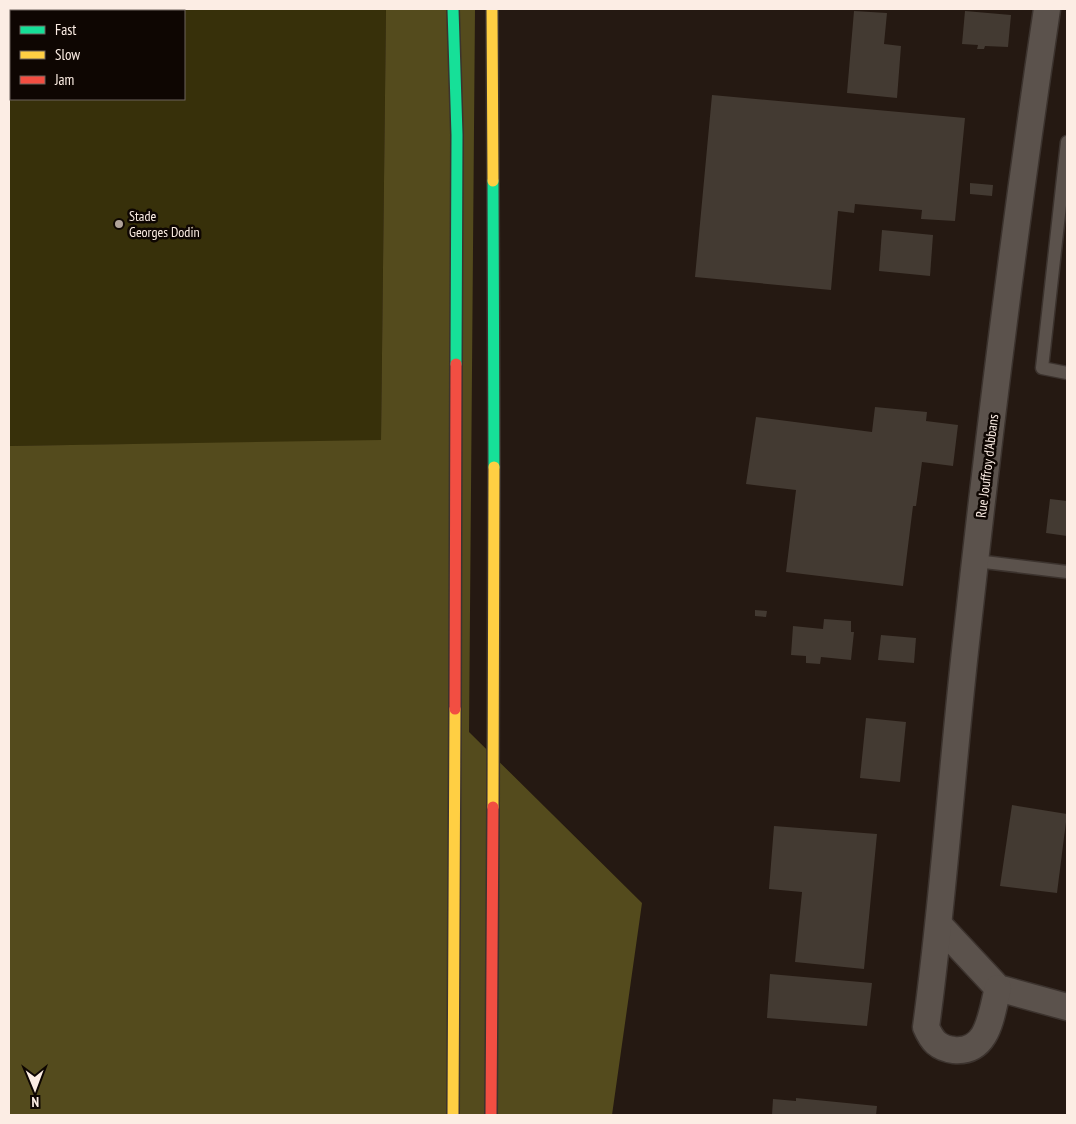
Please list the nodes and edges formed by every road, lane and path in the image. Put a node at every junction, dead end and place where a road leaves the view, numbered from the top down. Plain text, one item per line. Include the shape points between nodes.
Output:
1 (453, 9) edge
2 (492, 9) edge
3 (1047, 9) edge
4 (1067, 142) edge
5 (1067, 373) edge
6 (976, 561) junction
7 (1067, 572) edge
8 (940, 926) junction
9 (998, 988) junction
10 (1067, 1007) edge
11 (453, 1115) edge
12 (490, 1115) edge

1 - 11 highway via 457,194
2 - 12 highway via 494,521
3 - 6 street, Rue Jouffroy d'Abbans via 1027,141
4 - 5 lane via 1042,368
6 - 7 lane
6 - 8 street, Rue Jouffroy d'Abbans
8 - 9 street
8 - 9 street, Rue Jouffroy d'Abbans via 926,1027 932,1040 942,1048 967,1051 976,1045 985,1035
9 - 10 street

